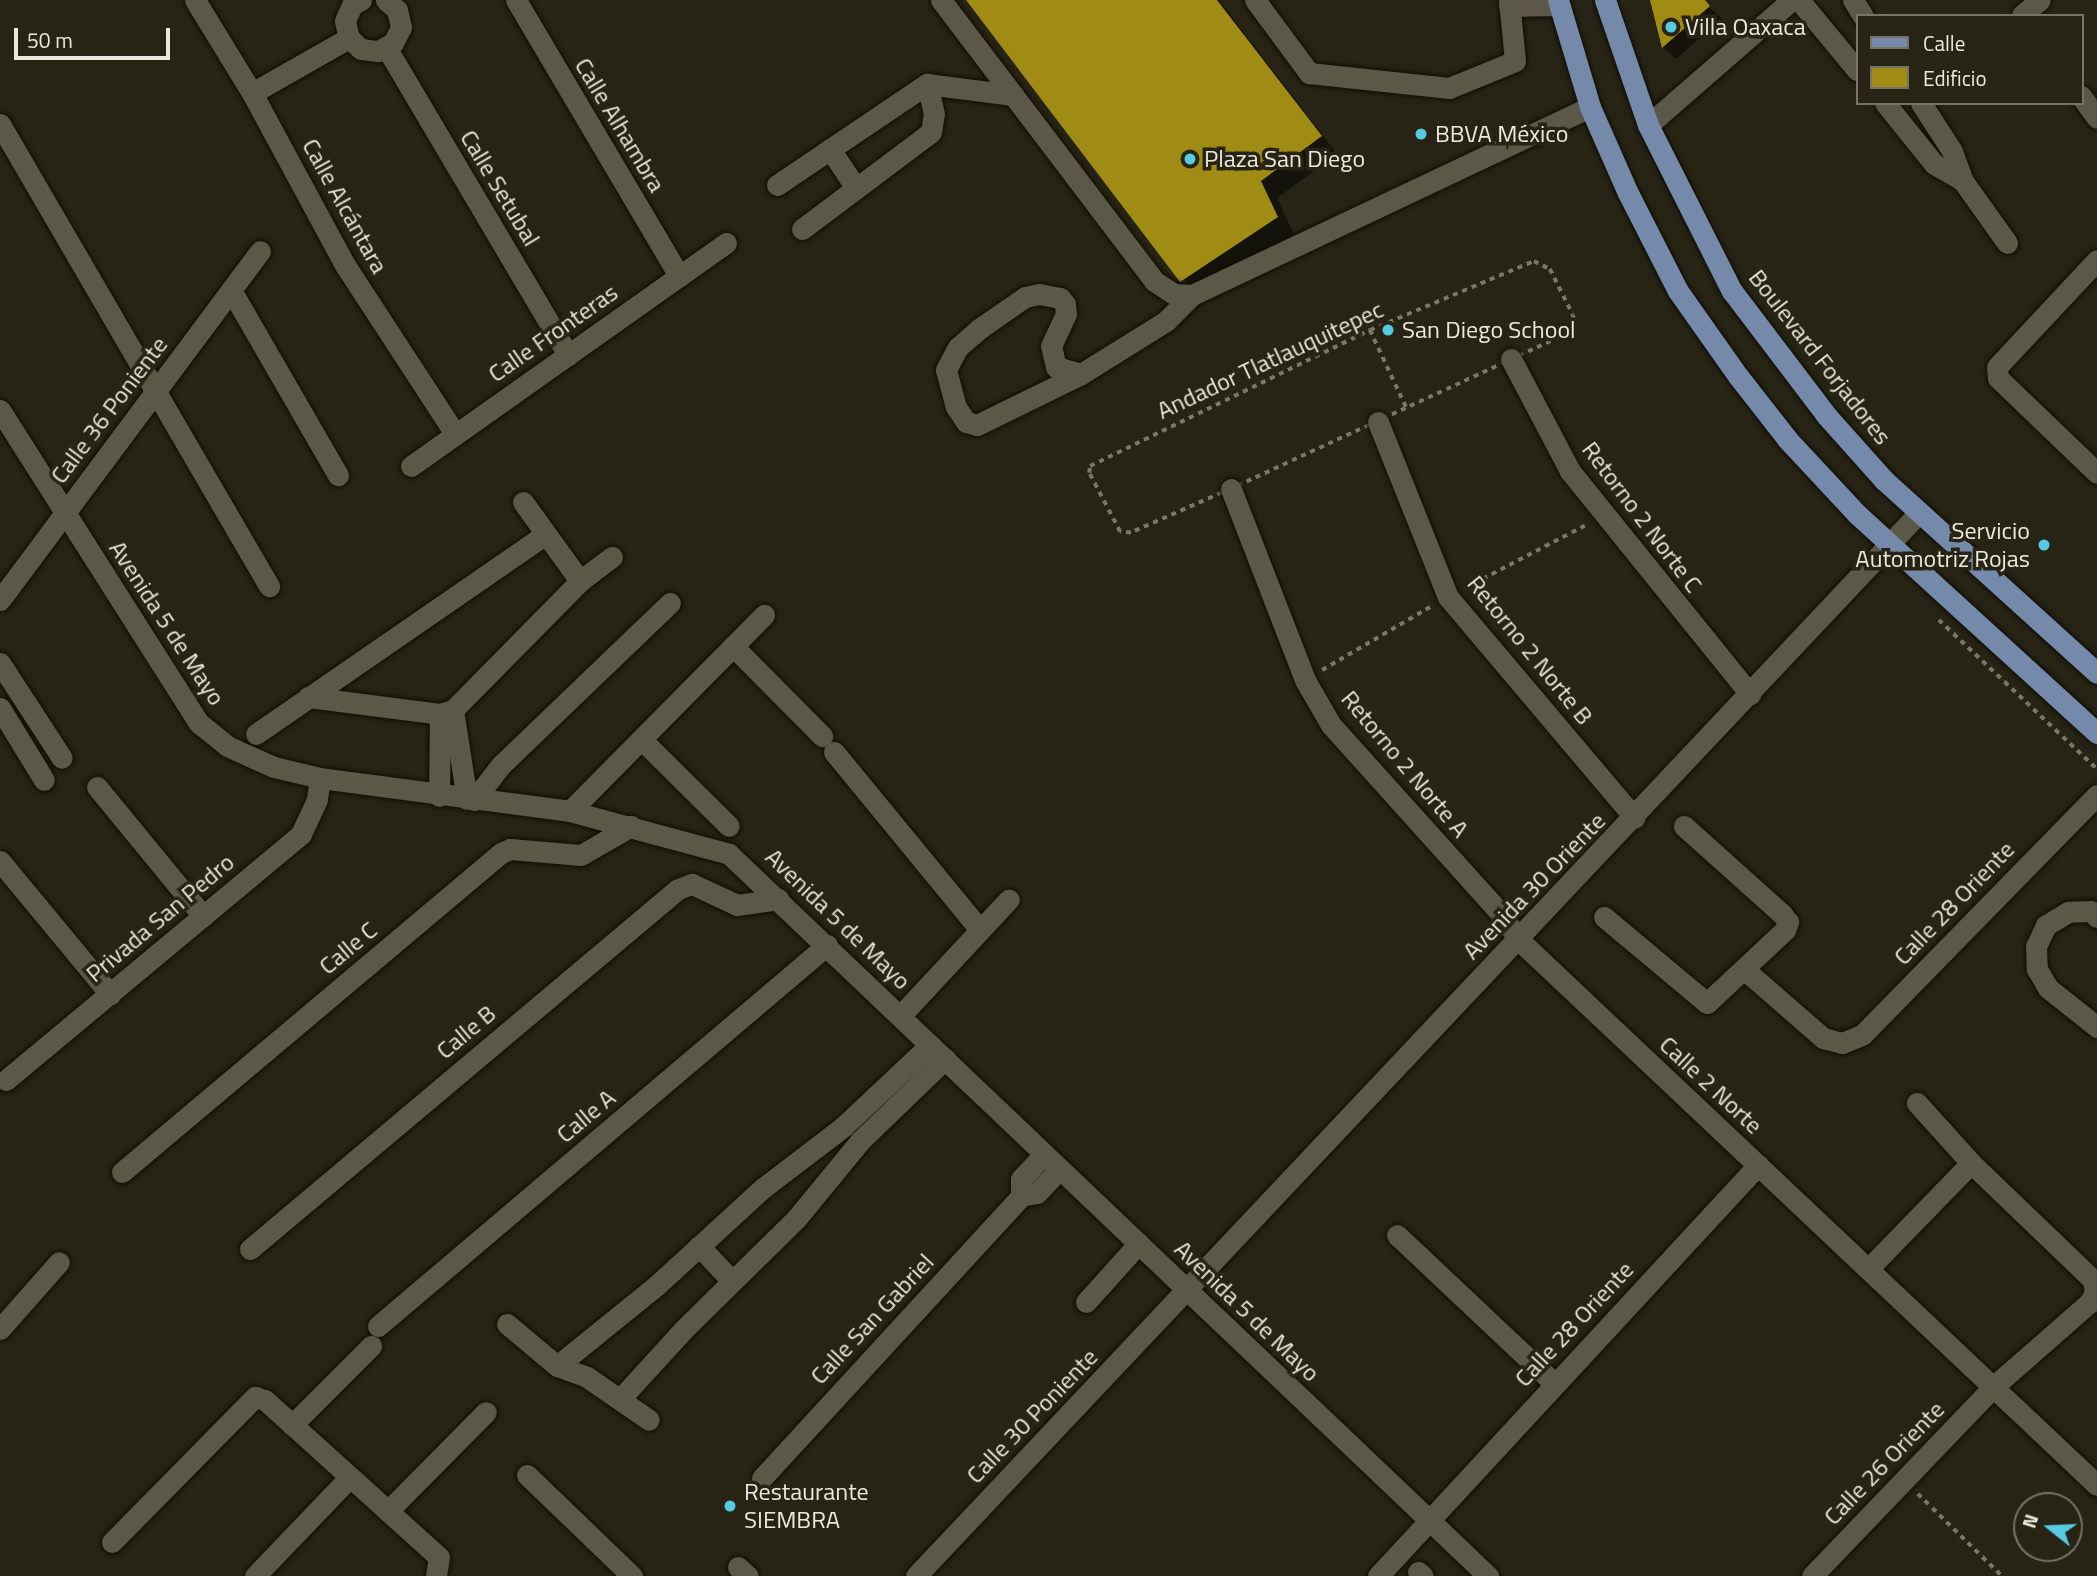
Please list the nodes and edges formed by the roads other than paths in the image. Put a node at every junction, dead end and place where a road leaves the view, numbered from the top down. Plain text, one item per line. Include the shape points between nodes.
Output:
1 (195, 0) edge
2 (516, 0) edge
3 (941, 0) edge
4 (1255, 0) edge
5 (1605, 0) edge
6 (1792, 0) edge
7 (1799, 0) edge
8 (2040, 0) edge
9 (357, 1) edge
10 (1559, 2) edge
11 (399, 3) edge
12 (1509, 3) edge
13 (2023, 14) edge
14 (349, 38) junction
15 (386, 47) junction
16 (1856, 69) edge
17 (927, 84) junction
18 (252, 93) junction
19 (1013, 95) junction
20 (2083, 99) edge
21 (1889, 105) edge
22 (1922, 105) edge
23 (1590, 107) junction
24 (2097, 118) edge
25 (0, 124) edge
26 (1648, 125) junction
27 (830, 149) junction
28 (1963, 181) junction
29 (777, 185) dead end
30 (856, 188) junction
31 (802, 229) dead end
32 (726, 243) dead end
33 (2007, 243) dead end
34 (260, 251) dead end
35 (2097, 260) edge
36 (679, 276) junction
37 (231, 290) junction
38 (1192, 295) junction
39 (568, 355) junction
40 (1511, 359) road end
41 (1081, 374) junction
42 (157, 389) junction
43 (0, 410) edge
44 (1378, 422) road end
45 (455, 434) junction
46 (411, 466) dead end
47 (2097, 473) edge
48 (338, 475) dead end
49 (1231, 489) road end
50 (523, 502) dead end
51 (1918, 513) junction
52 (64, 514) junction
53 (546, 534) junction
54 (1892, 545) junction
55 (612, 556) dead end
56 (580, 581) junction
57 (270, 586) dead end
58 (0, 600) edge
59 (670, 603) dead end
60 (764, 615) dead end
61 (733, 646) junction
62 (0, 663) edge
63 (2097, 673) edge
64 (1751, 694) junction
65 (308, 697) junction
66 (0, 708) edge
67 (447, 712) junction
68 (2097, 733) edge
69 (256, 734) dead end
70 (642, 740) junction
71 (62, 758) dead end
72 (320, 778) junction
73 (44, 780) dead end
74 (96, 787) dead end
75 (2097, 795) edge
76 (439, 796) junction
77 (471, 800) junction
78 (570, 811) junction
79 (1635, 818) junction
80 (631, 826) junction
81 (729, 826) dead end
82 (1684, 826) dead end
83 (0, 860) edge
84 (779, 899) junction
85 (1009, 899) dead end
86 (203, 916) junction
87 (2097, 917) edge
88 (1604, 918) dead end
89 (980, 930) junction
90 (1519, 940) junction
91 (827, 945) junction
92 (1745, 970) junction
93 (110, 994) junction
94 (901, 1015) junction
95 (2097, 1027) edge
96 (938, 1052) junction
97 (6, 1080) dead end
98 (1917, 1102) dead end
99 (1044, 1154) junction
100 (1970, 1163) junction
101 (1758, 1165) junction
102 (1059, 1169) junction
103 (122, 1172) dead end
104 (1021, 1196) junction
105 (1397, 1235) dead end
106 (1139, 1243) junction
107 (699, 1246) junction
108 (250, 1249) dead end
109 (59, 1262) dead end
110 (1868, 1269) junction
111 (732, 1281) junction
112 (1186, 1292) junction
113 (1086, 1302) dead end
114 (507, 1324) dead end
115 (379, 1326) dead end
116 (0, 1329) edge
117 (371, 1346) dead end
118 (557, 1366) junction
119 (1554, 1383) junction
120 (1993, 1387) junction
121 (621, 1398) junction
122 (486, 1412) dead end
123 (649, 1420) dead end
124 (292, 1425) junction
125 (527, 1475) dead end
126 (350, 1477) junction
127 (762, 1478) dead end
128 (2097, 1485) edge
129 (388, 1511) junction
130 (1431, 1520) junction
131 (112, 1542) dead end
132 (1482, 1574) edge
133 (255, 1576) edge
134 (436, 1576) edge
135 (632, 1576) edge
136 (916, 1576) edge
137 (1378, 1576) edge
138 (1812, 1576) edge

1 - 18 street, Calle Alcántara
2 - 36 street, Calle Alhambra
3 - 19 street
4 - 12 street via 1309,73 1448,88 1515,61
5 - 26 main road, Boulevard Forjadores
6 - 26 street
7 - 16 street
8 - 13 street
9 - 14 street via 345,21
10 - 12 street
10 - 23 main road
11 - 15 street via 401,27
14 - 15 street via 361,50
14 - 18 street
15 - 39 street, Calle Setubal
17 - 19 street
17 - 27 street
17 - 30 street via 934,114 931,132
18 - 45 street, Calle Alcántara via 345,265
19 - 38 street via 1154,281 1174,293
20 - 24 street
21 - 28 street via 1934,164
22 - 28 street via 1952,151
23 - 38 street
23 - 54 main road via 1628,193 1685,302 1788,440
25 - 42 street
26 - 51 main road, Boulevard Forjadores via 1732,291 1826,415
27 - 29 street
27 - 30 street
28 - 33 street
30 - 31 street
32 - 36 street, Calle Fronteras
34 - 37 street, Calle 36 Poniente
35 - 47 street via 1997,367 1998,378
36 - 39 street, Calle Fronteras
37 - 42 street, Calle 36 Poniente
37 - 48 street
38 - 41 street via 1166,321
39 - 45 street, Calle Fronteras
40 - 64 street, Retorno 2 Norte C via 1570,471
41 - 41 street via 977,425 966,422 956,407 946,370 958,347 979,329 1025,297 1039,294 1060,298 1065,304 1066,314 1051,346 1056,367
42 - 52 street, Calle 36 Poniente
42 - 57 street
43 - 52 street, Avenida 5 de Mayo
44 - 79 street, Retorno 2 Norte B via 1448,597
45 - 46 street, Calle Fronteras
49 - 90 street, Retorno 2 Norte A via 1305,680 1331,725 1502,915
50 - 53 street
51 - 54 street, Avenida 30 Oriente
51 - 63 main road, Boulevard Forjadores
52 - 58 street, Calle 36 Poniente
52 - 72 street, Avenida 5 de Mayo via 200,723 228,746 262,762
53 - 56 street
53 - 65 street
54 - 64 street, Avenida 30 Oriente
54 - 68 main road
55 - 56 street
56 - 67 street
59 - 77 street via 501,765
60 - 61 street
61 - 70 street
61 - 89 street via 828,744
62 - 71 street
64 - 79 street, Avenida 30 Oriente
65 - 67 street
65 - 69 street
66 - 73 street
67 - 76 street
67 - 77 street
70 - 78 street
70 - 81 street
72 - 76 street, Avenida 5 de Mayo
72 - 86 street, Privada San Pedro via 317,800 301,834
74 - 86 street
75 - 92 street, Calle 28 Oriente via 1861,1035 1842,1043 1823,1038
76 - 77 street, Avenida 5 de Mayo
77 - 78 street, Avenida 5 de Mayo
78 - 80 street, Avenida 5 de Mayo
79 - 90 street, Avenida 30 Oriente
80 - 84 street, Avenida 5 de Mayo via 729,854
80 - 103 street, Calle C via 581,855 510,849 501,853
82 - 92 street via 1788,922
83 - 93 street
84 - 91 street, Avenida 5 de Mayo
84 - 108 street, Calle B via 737,905 692,884 678,889
85 - 89 street
86 - 93 street, Privada San Pedro
87 - 95 street via 2091,911 2068,912 2046,925 2036,946 2037,969 2048,988
88 - 92 street via 1707,1003
89 - 94 street
90 - 101 street, Calle 2 Norte
90 - 112 street, Avenida 30 Oriente
91 - 94 street, Avenida 5 de Mayo
91 - 115 street, Calle A
93 - 97 street, Privada San Pedro
94 - 96 street, Avenida 5 de Mayo
96 - 99 street, Avenida 5 de Mayo
96 - 107 street via 763,1188
96 - 111 street via 796,1219
98 - 100 street
99 - 102 street, Avenida 5 de Mayo
99 - 104 street, Calle San Gabriel via 1021,1179
100 - 110 street
100 - 120 street, Calle 26 Oriente via 2094,1280 2090,1303
101 - 110 street, Calle 2 Norte
101 - 119 street, Calle 28 Oriente
102 - 104 street, Calle San Gabriel via 1037,1193
102 - 106 street, Avenida 5 de Mayo
104 - 127 street, Calle San Gabriel
105 - 119 street
106 - 112 street, Avenida 5 de Mayo
106 - 113 street
107 - 111 street
107 - 118 street
109 - 116 street
110 - 120 street, Calle 2 Norte
111 - 121 street
112 - 130 street, Avenida 5 de Mayo
112 - 136 street, Calle 30 Poniente
114 - 118 street
117 - 124 street
118 - 121 street
119 - 130 street, Calle 28 Oriente
120 - 128 street, Calle 2 Norte
120 - 138 street, Calle 26 Oriente
121 - 123 street
122 - 129 street
124 - 126 street
124 - 131 street via 265,1400 255,1397 246,1401
125 - 135 street
126 - 129 street
126 - 133 street
129 - 134 street via 439,1557
130 - 132 street, Avenida 5 de Mayo
130 - 137 street, Calle 28 Oriente

